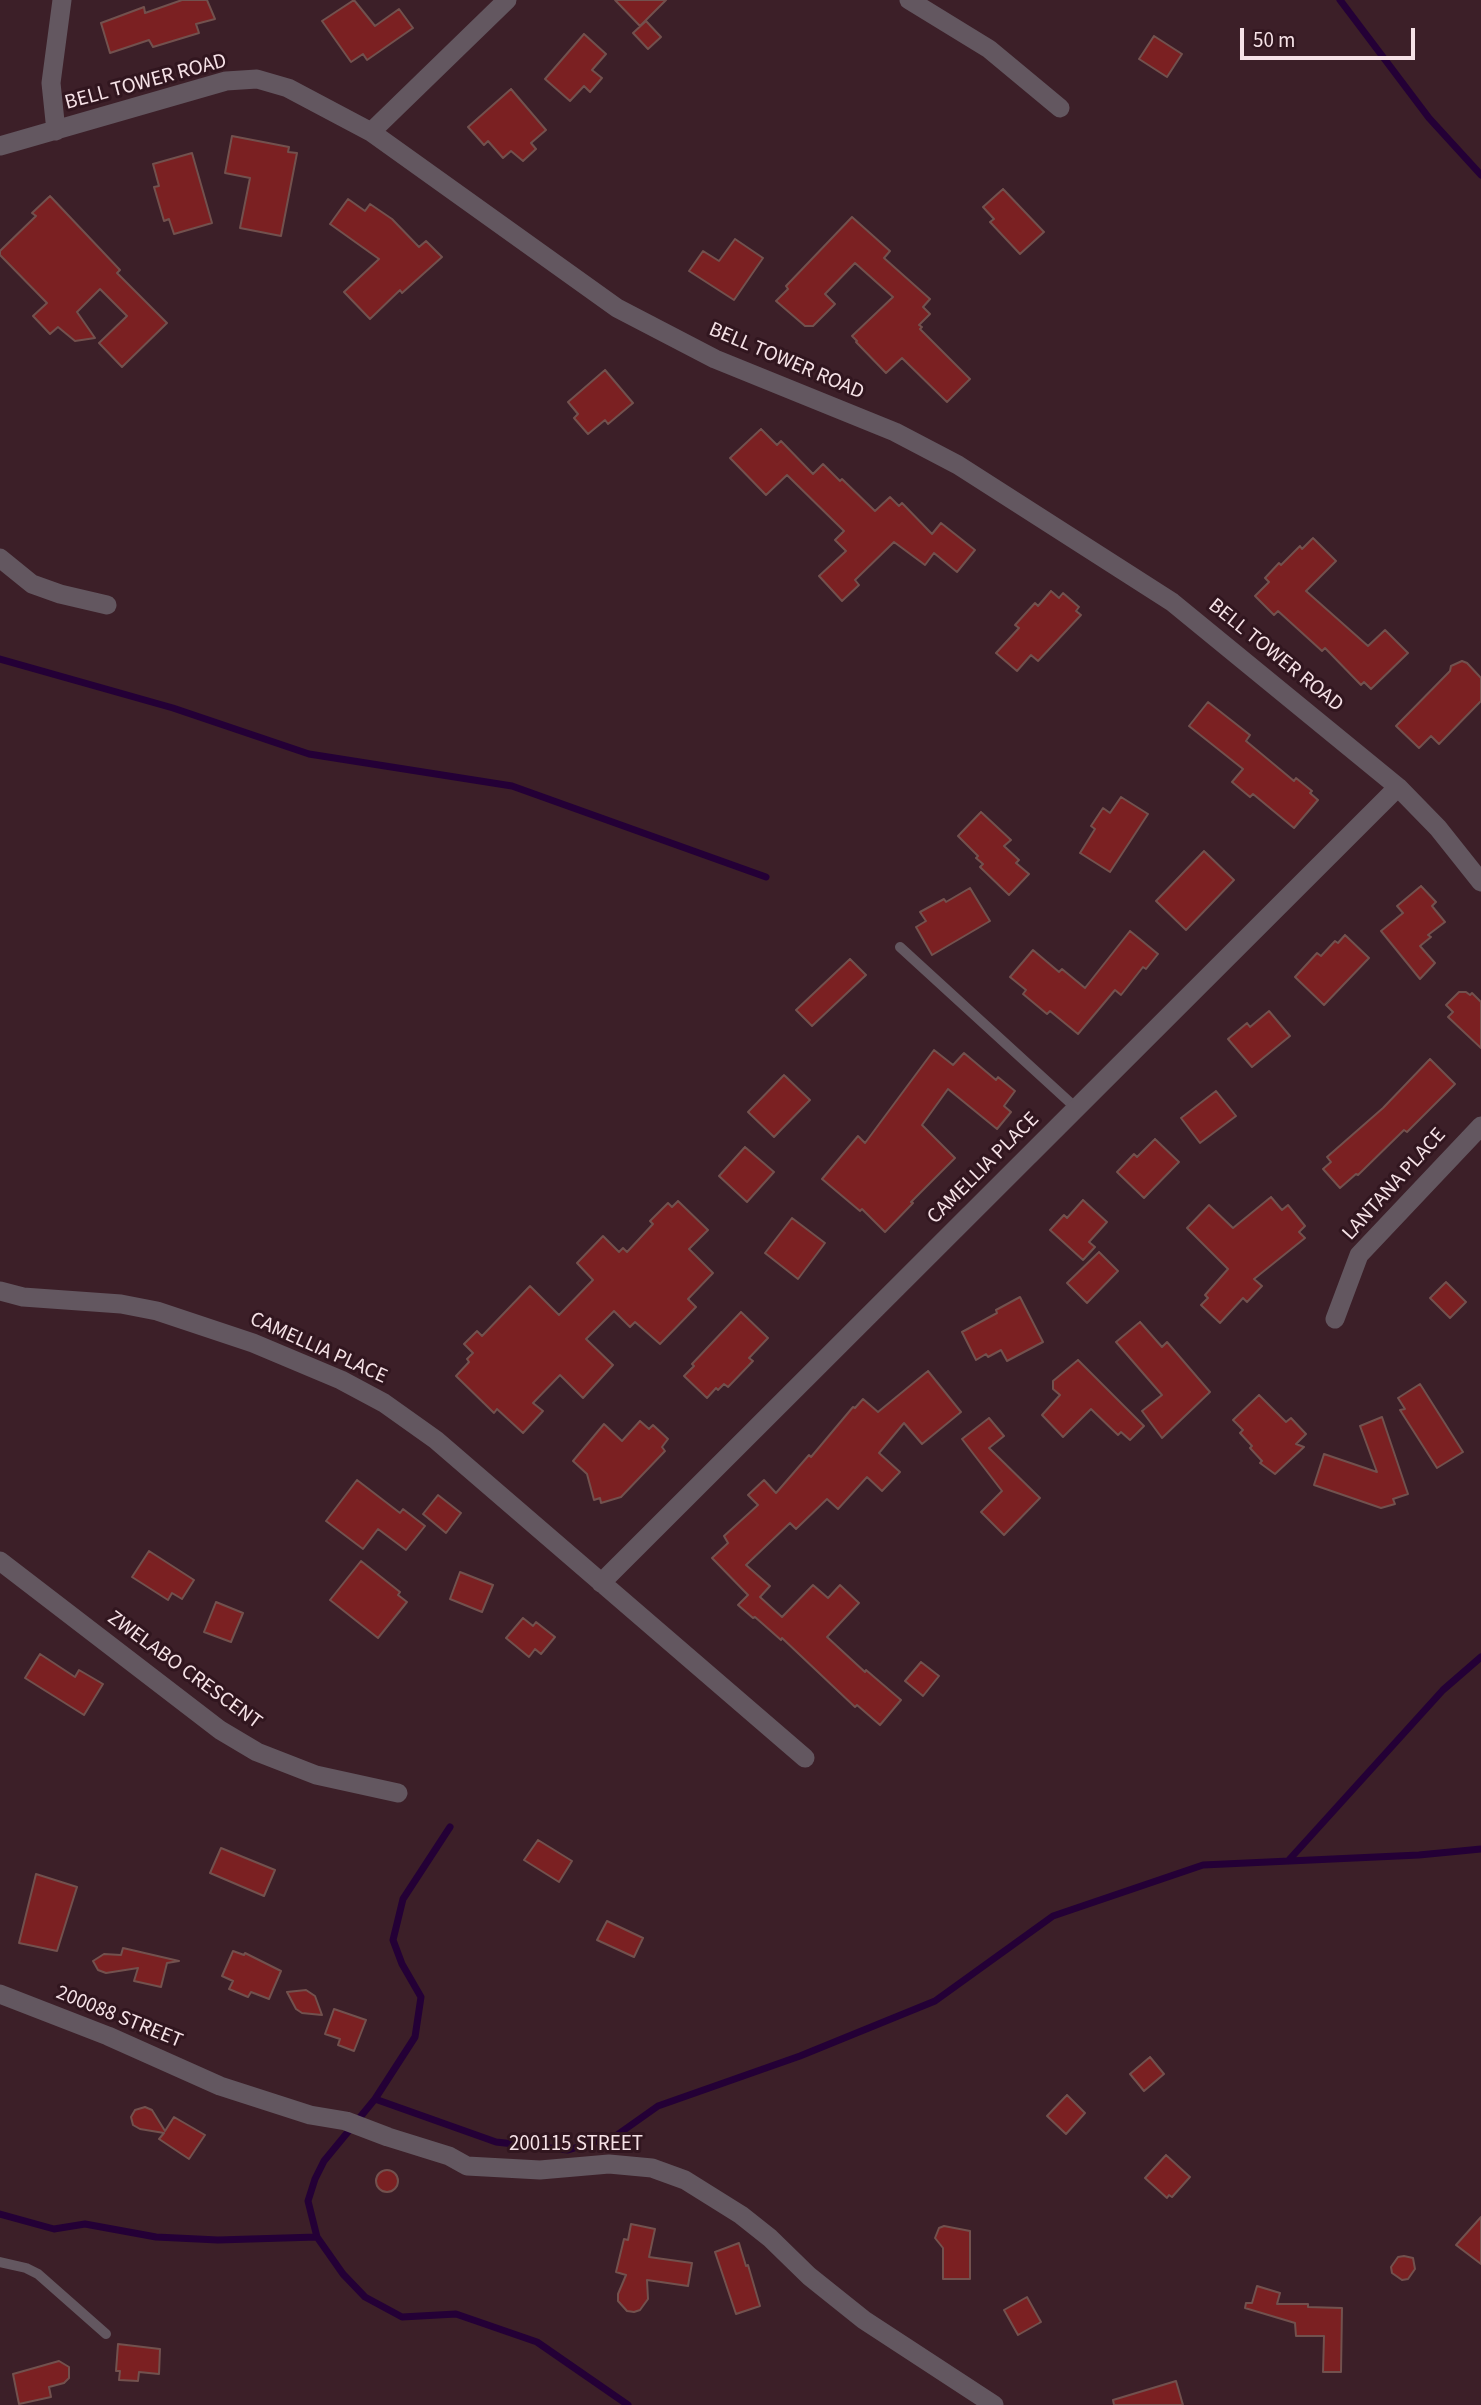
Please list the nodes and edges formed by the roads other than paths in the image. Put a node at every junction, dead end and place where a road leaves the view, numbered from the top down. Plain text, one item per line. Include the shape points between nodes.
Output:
1 (62, 0) edge
2 (507, 0) edge
3 (909, 0) edge
4 (1060, 108) dead end
5 (56, 131) junction
6 (371, 131) junction
7 (0, 146) edge
8 (0, 558) edge
9 (107, 605) dead end
10 (1398, 787) junction
11 (1481, 882) edge
12 (900, 947) dead end
13 (1076, 1108) junction
14 (1481, 1126) edge
15 (0, 1291) edge
16 (1335, 1319) dead end
17 (0, 1561) edge
18 (601, 1583) junction
19 (805, 1758) dead end
20 (398, 1793) dead end
21 (0, 1994) edge
22 (220, 2086) joint
23 (0, 2262) edge
24 (106, 2334) dead end
25 (994, 2405) edge

1 - 5 street via 51,83
2 - 6 street
3 - 4 street via 989,49
5 - 6 street, BELL TOWER ROAD via 226,81 257,79 288,88
5 - 7 street, BELL TOWER ROAD
6 - 10 street, BELL TOWER ROAD via 617,308 715,359 895,432 1071,535 1172,602
8 - 9 street via 32,584
10 - 11 street, BELL TOWER ROAD
10 - 13 street, CAMELLIA PLACE
12 - 13 lane
13 - 18 street, CAMELLIA PLACE
14 - 16 street, LANTANA PLACE via 1359,1255
15 - 18 street, CAMELLIA PLACE via 157,1311 253,1343 341,1380 384,1403 436,1440
17 - 20 street, ZWELABO CRESCENT via 220,1730 257,1752 316,1774
18 - 19 street, CAMELLIA PLACE
21 - 22 street, 200088 STREET
22 - 25 street, 200115 STREET via 354,2125 467,2166 540,2170 609,2164 652,2168 685,2180 741,2215 864,2320
23 - 24 lane via 38,2274

